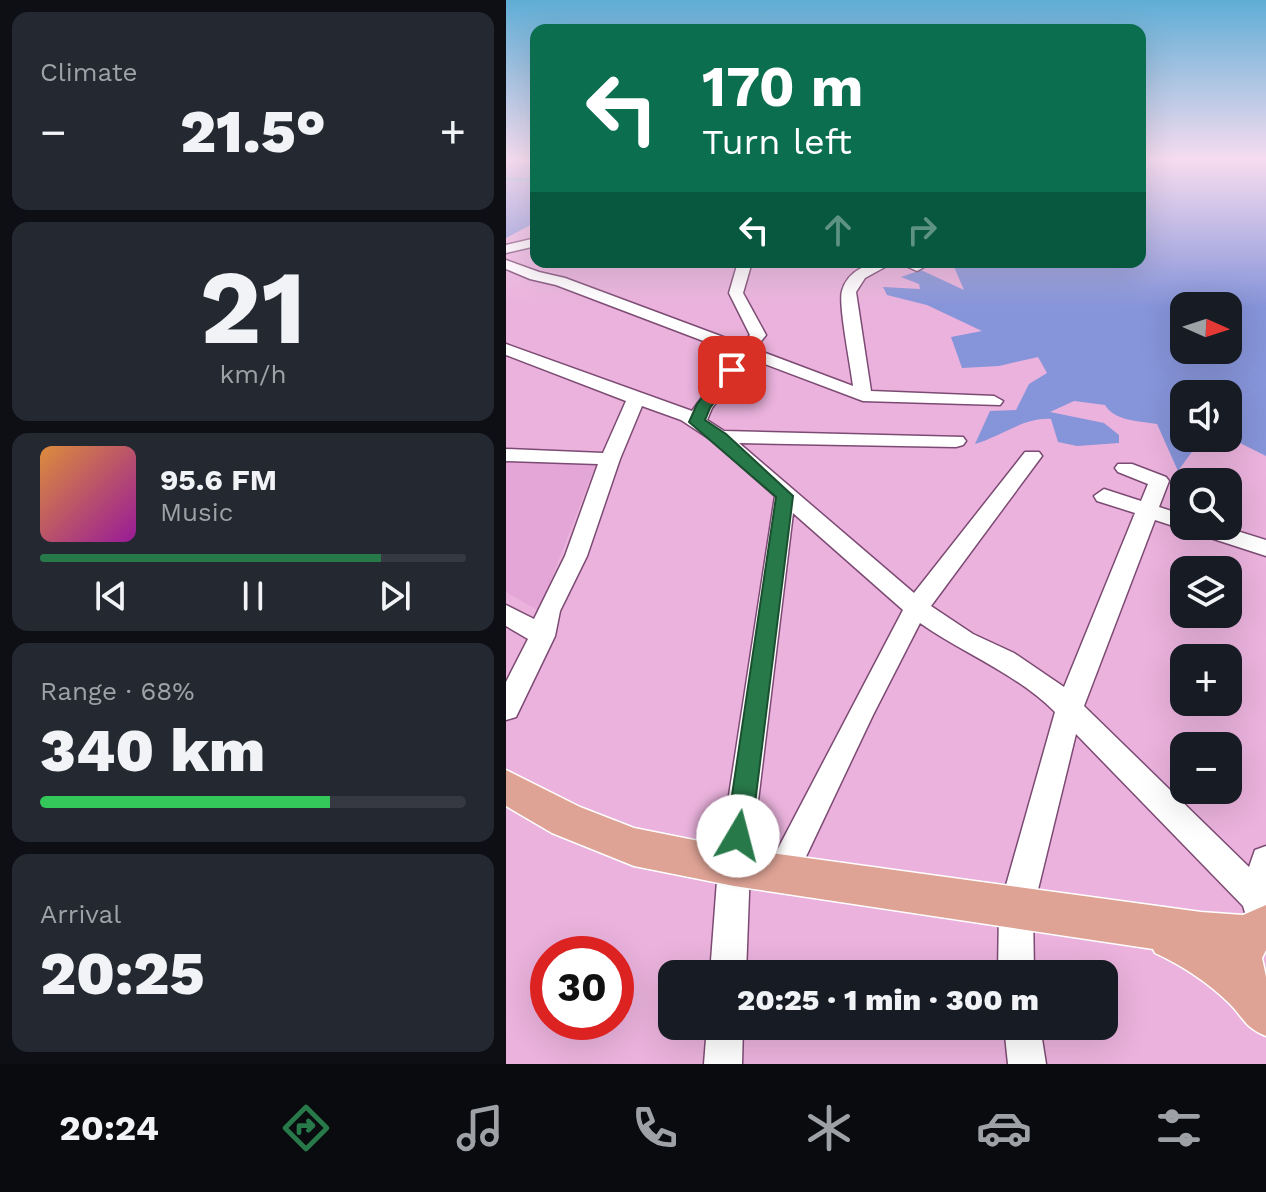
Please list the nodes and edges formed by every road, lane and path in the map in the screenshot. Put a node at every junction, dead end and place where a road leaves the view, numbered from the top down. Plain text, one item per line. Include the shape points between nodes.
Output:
1 (530, 243) edge
2 (506, 249) edge
3 (506, 264) edge
4 (554, 268) edge
5 (743, 268) edge
6 (874, 268) edge
7 (560, 281) junction
8 (506, 349) edge
9 (746, 352) junction
10 (863, 396) junction
11 (636, 398) junction
12 (994, 401) dead end
13 (697, 422) junction
14 (720, 437) junction
15 (956, 441) dead end
16 (506, 455) edge
17 (1032, 456) dead end
18 (610, 459) junction
19 (1125, 468) dead end
20 (785, 496) junction
21 (1104, 496) dead end
22 (1148, 510) junction
23 (1170, 517) edge
24 (1241, 540) edge
25 (1266, 548) edge
26 (916, 608) junction
27 (506, 614) edge
28 (542, 636) junction
29 (506, 709) edge
30 (1069, 709) junction
31 (506, 787) edge
32 (1266, 861) edge
33 (734, 867) junction
34 (782, 873) junction
35 (1016, 910) junction
36 (1259, 920) edge
37 (1144, 927) junction
38 (729, 960) edge
39 (1016, 960) edge
40 (1256, 1000) edge
41 (724, 1040) edge
42 (1024, 1040) edge
43 (723, 1064) edge
44 (1027, 1064) edge

1 - 2 street
3 - 7 street
4 - 7 street
5 - 9 street via 736,293 758,335
6 - 10 street via 859,275 849,292
7 - 9 street
8 - 11 street
9 - 10 street
9 - 13 street
10 - 12 street
11 - 13 street
11 - 18 street
13 - 14 street
14 - 15 street
14 - 20 street
16 - 18 street
17 - 26 street
18 - 28 street
19 - 22 street via 1159,481
20 - 26 street
20 - 33 street
21 - 22 street
22 - 23 street
22 - 30 street
24 - 25 street
26 - 30 street via 1047,687
26 - 34 street
27 - 28 street
28 - 29 street
30 - 35 street
30 - 36 street
31 - 33 main road via 566,820 634,847
32 - 36 street
33 - 34 main road
33 - 38 street
34 - 35 main road
35 - 37 main road
35 - 39 street
36 - 37 main road
36 - 40 main road via 1239,959
37 - 40 main road via 1204,953
41 - 43 street
42 - 44 street

